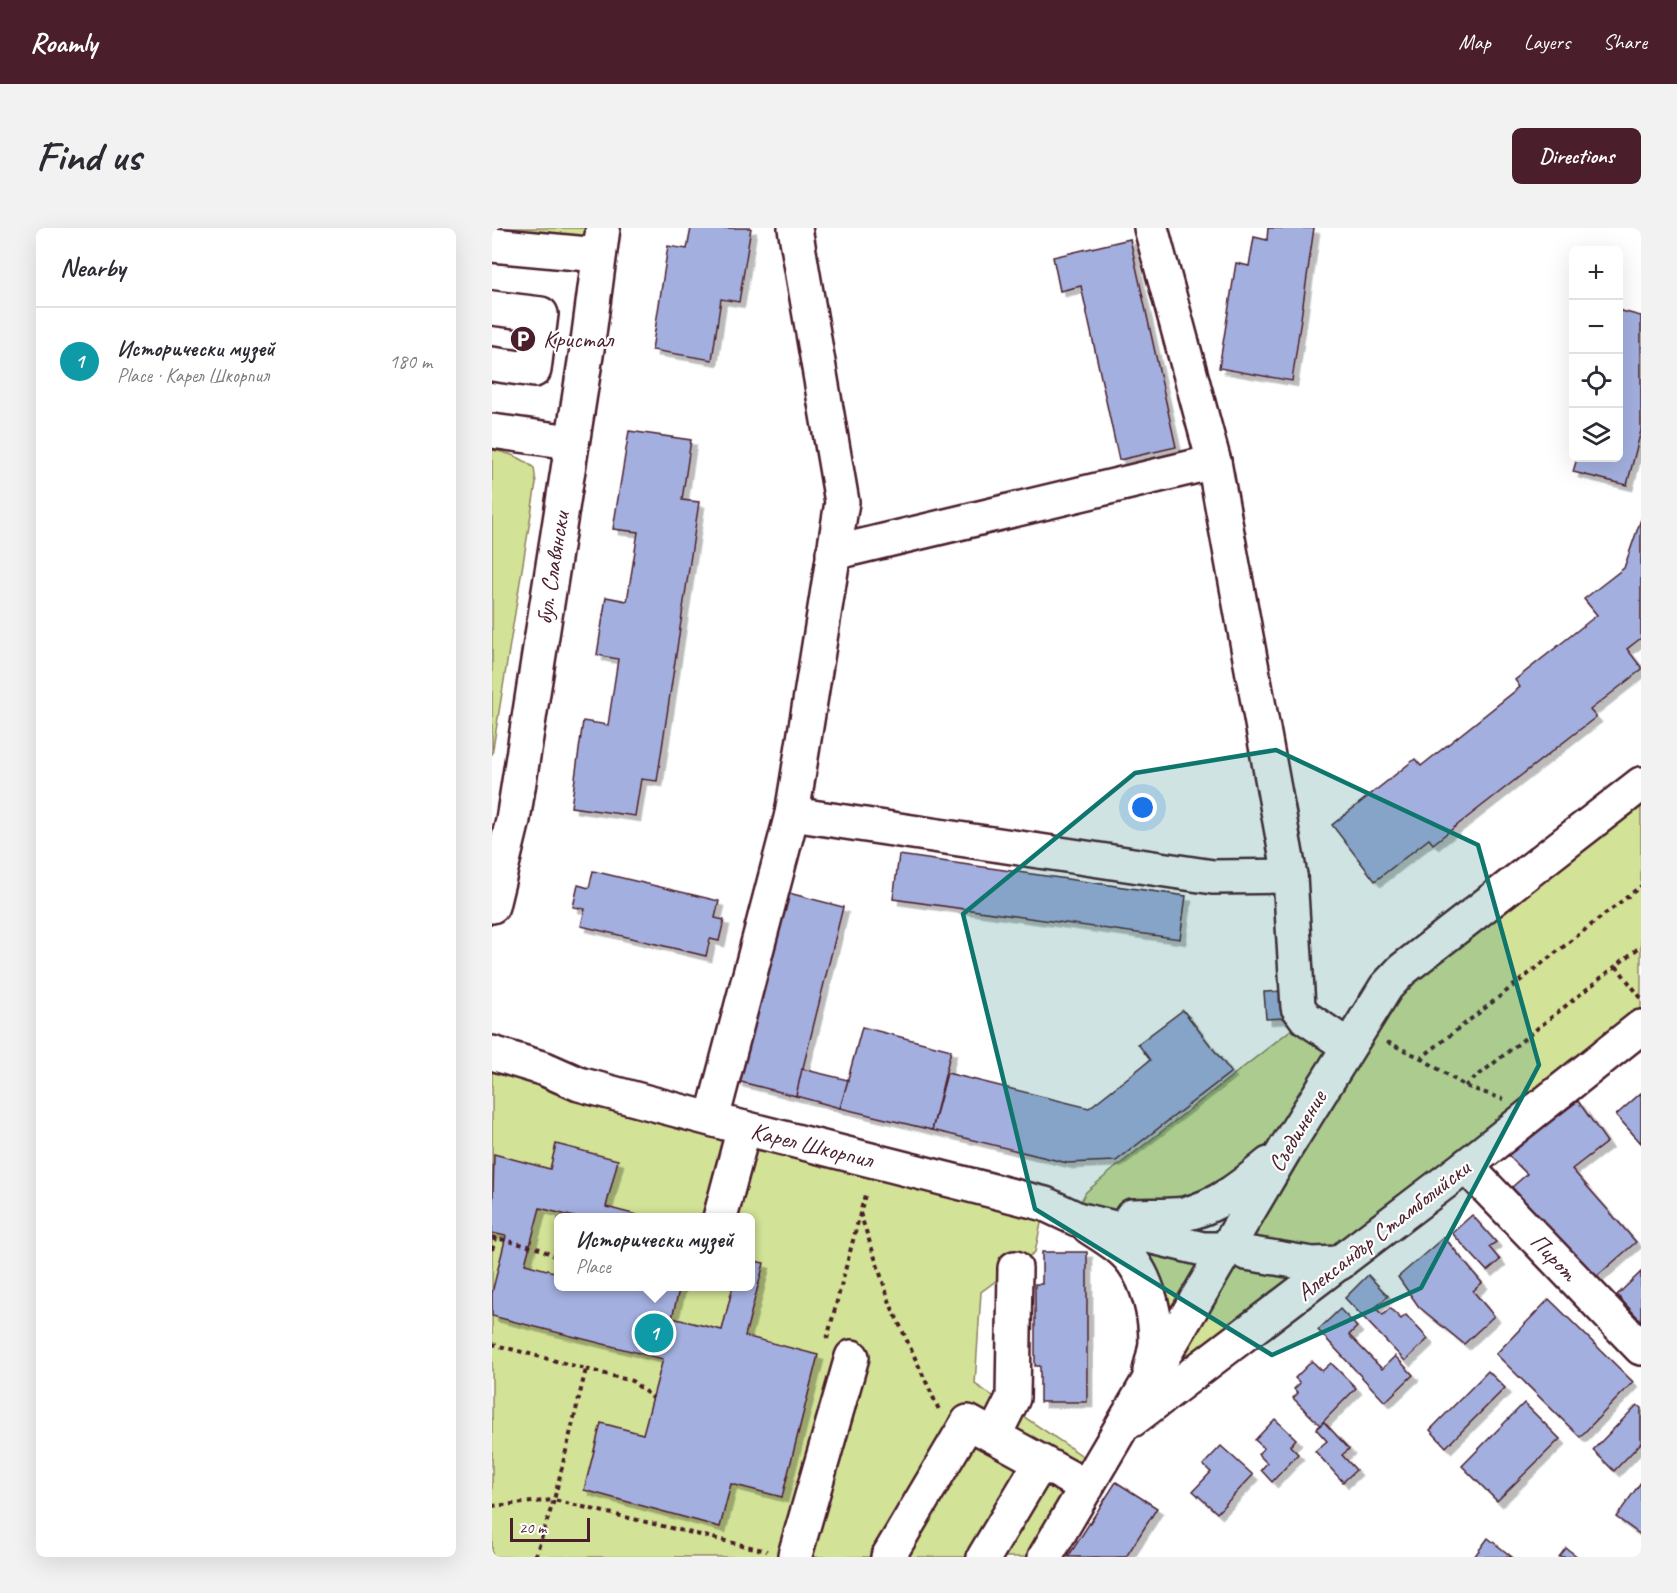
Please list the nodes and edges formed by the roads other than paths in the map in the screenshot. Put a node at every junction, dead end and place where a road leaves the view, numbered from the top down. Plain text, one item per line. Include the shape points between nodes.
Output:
1 (795, 228) edge
2 (1151, 228) edge
3 (601, 242) edge
4 (492, 245) edge
5 (492, 308) edge
6 (492, 364) edge
7 (492, 430) edge
8 (572, 442) junction
9 (1214, 462) junction
10 (832, 554) junction
11 (1641, 784) edge
12 (792, 814) junction
13 (1290, 876) junction
14 (492, 906) edge
15 (1641, 1026) edge
16 (1353, 1038) junction
17 (492, 1053) edge
18 (492, 1069) edge
19 (579, 1084) junction
20 (712, 1119) junction
21 (744, 1128) junction
22 (1284, 1151) junction
23 (1466, 1166) junction
24 (1045, 1204) junction
25 (721, 1213) edge
26 (1132, 1216) junction
27 (1077, 1219) junction
28 (1236, 1251) junction
29 (1340, 1263) junction
30 (1015, 1268) dead end
31 (1641, 1348) edge
32 (852, 1357) dead end
33 (1148, 1383) junction
34 (1121, 1429) junction
35 (994, 1436) junction
36 (1041, 1462) junction
37 (1087, 1487) junction
38 (789, 1555) edge
39 (888, 1557) edge
40 (984, 1557) edge
41 (1045, 1557) edge

1 - 10 street via 842,502
2 - 9 street
3 - 4 street
3 - 8 street, бул. Славянски
5 - 6 street via 541,314 534,370
7 - 8 street
8 - 14 street, бул. Славянски via 513,820
9 - 10 street
9 - 13 street
10 - 12 street
11 - 16 street, Съединение via 1402,970 1386,987
12 - 13 street via 1213,877
12 - 20 street
13 - 16 street via 1298,1007 1306,1018
15 - 23 street, Александър Стамболийски
16 - 22 street, Съединение
17 - 19 street, Карел Шкорпил
18 - 19 street, Карел Шкорпил via 542,1081
19 - 20 street, Карел Шкорпил
20 - 21 street, Карел Шкорпил
21 - 24 street, Карел Шкорпил
21 - 25 street
22 - 26 street via 1239,1188 1214,1202 1184,1214
22 - 28 street, Съединение
23 - 29 street, Александър Стамболийски
23 - 31 street, Пирот
24 - 26 street, Карел Шкорпил via 1078,1205
24 - 27 street, Карел Шкорпил
26 - 28 street, Карел Шкорпил via 1204,1236
27 - 28 street, Карел Шкорпил via 1203,1249
27 - 33 street via 1115,1244 1132,1261 1144,1282 1156,1344
28 - 29 street via 1312,1264
28 - 33 street, Съединение
29 - 34 street, Александър Стамболийски
30 - 35 street via 1013,1398
32 - 38 street
33 - 34 street, Съединение
34 - 37 street, Съединение
35 - 36 street
35 - 39 street via 968,1422
36 - 37 street
36 - 40 street
37 - 41 street, Съединение

